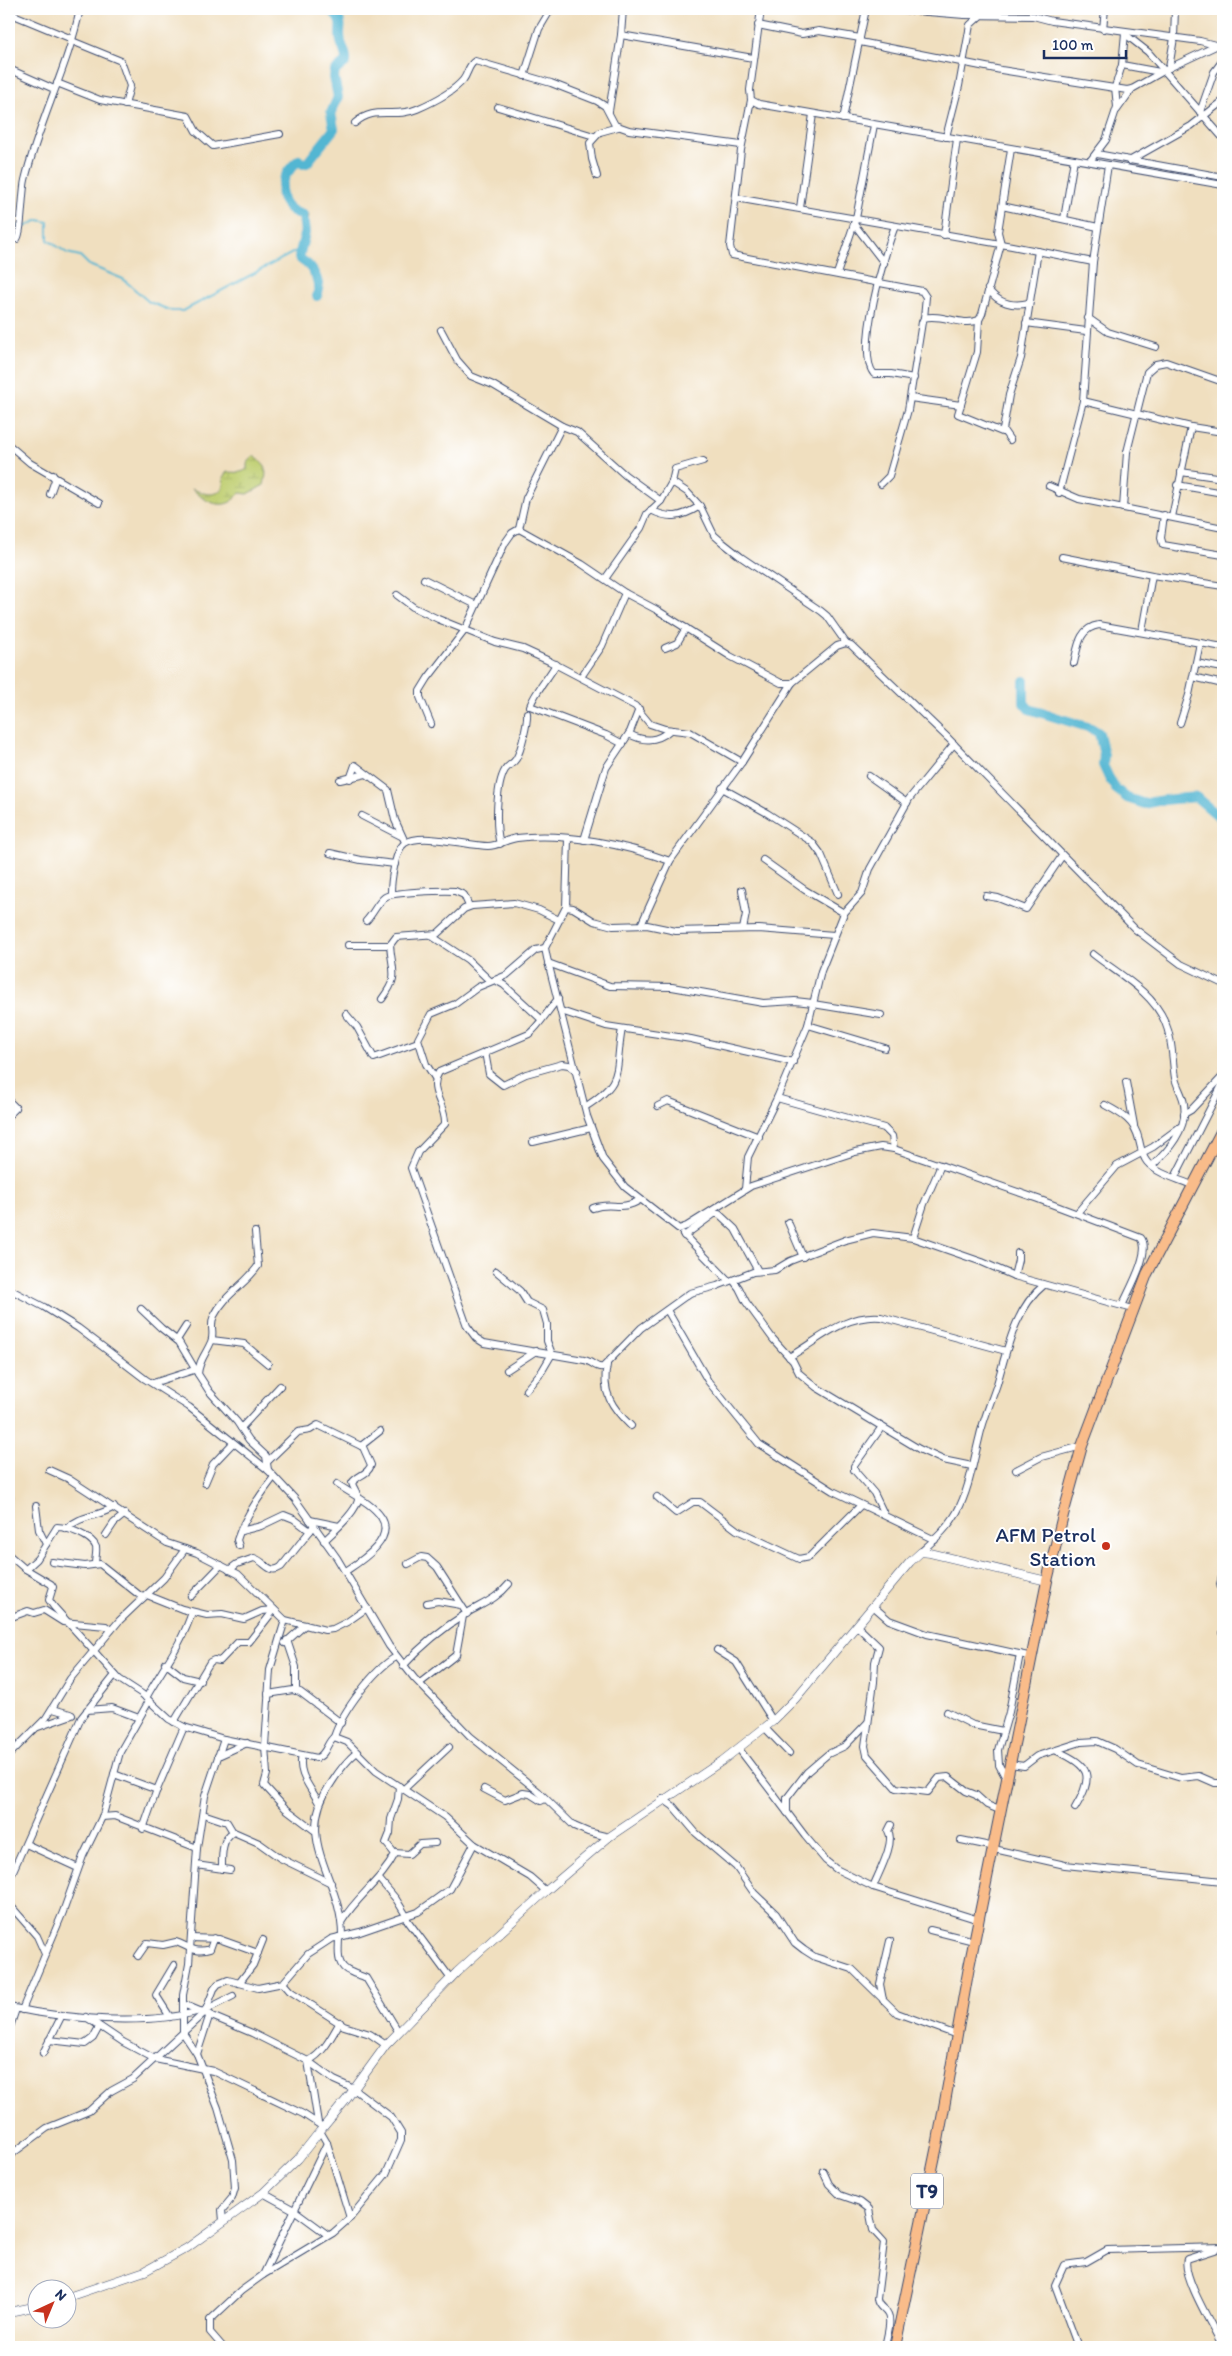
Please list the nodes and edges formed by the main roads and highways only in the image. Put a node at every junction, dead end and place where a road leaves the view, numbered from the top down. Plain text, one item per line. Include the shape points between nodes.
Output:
1 (1223, 1128) edge
2 (895, 2347) edge

1 - 2 highway, T9 via 1147,1274 1082,1446 1047,1581

